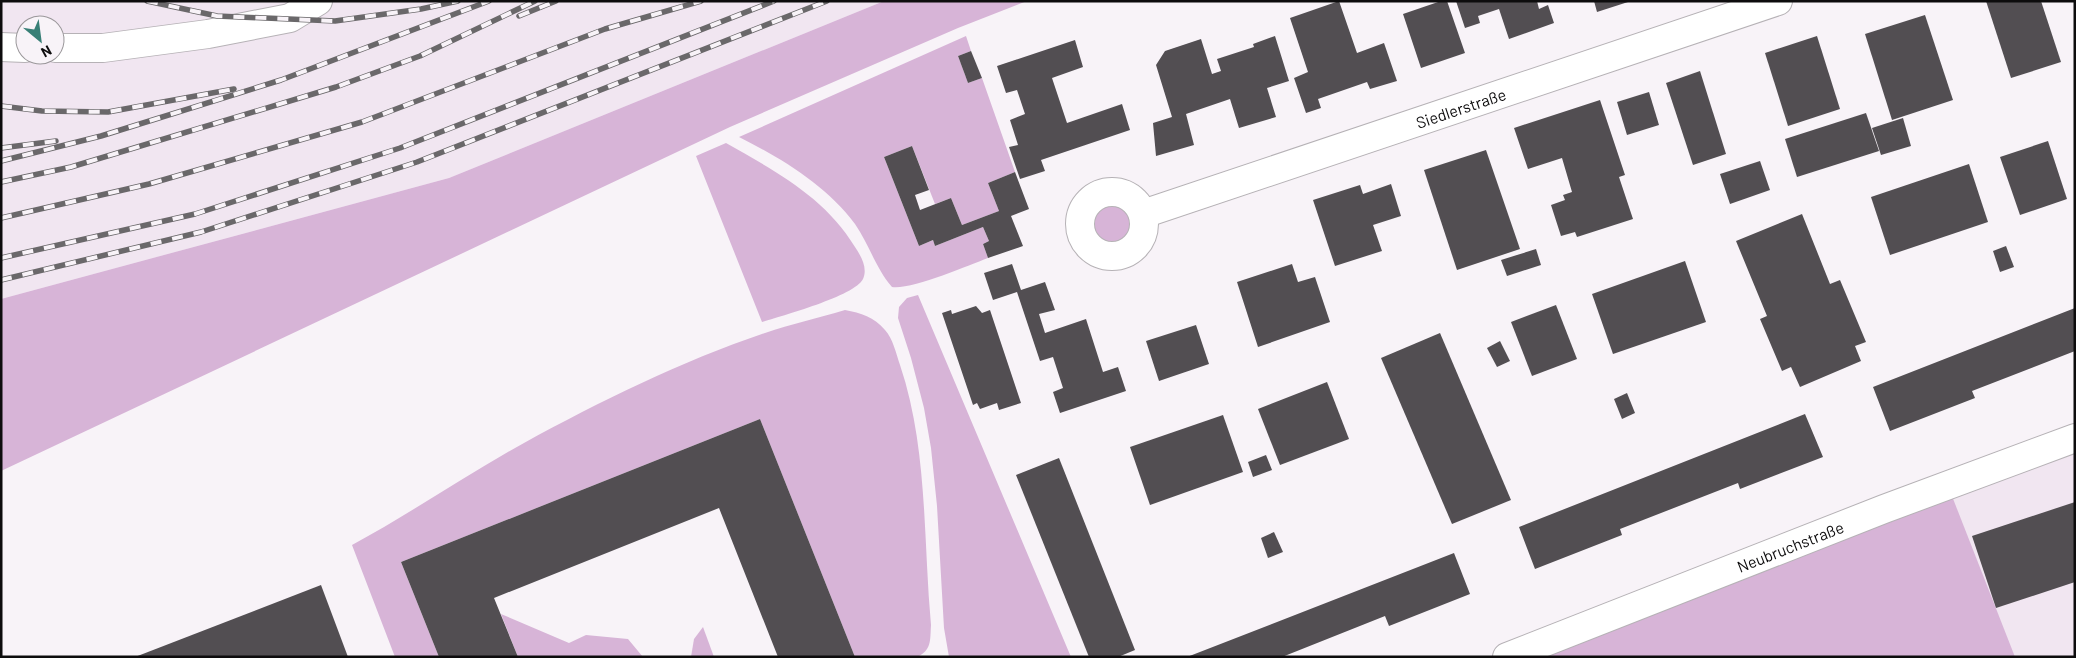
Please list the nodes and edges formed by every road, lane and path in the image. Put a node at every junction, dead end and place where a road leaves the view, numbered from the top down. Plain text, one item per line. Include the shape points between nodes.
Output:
1 (318, 1) edge
2 (1778, 1) edge
3 (1, 47) edge
4 (15, 48) edge
5 (65, 48) edge
6 (1143, 214) dead end
7 (2075, 438) edge
8 (1507, 657) edge

1 - 5 street via 290,18 208,34 103,48
2 - 6 street, Siedlerstraße
3 - 4 street
7 - 8 street, Neubruchstraße

